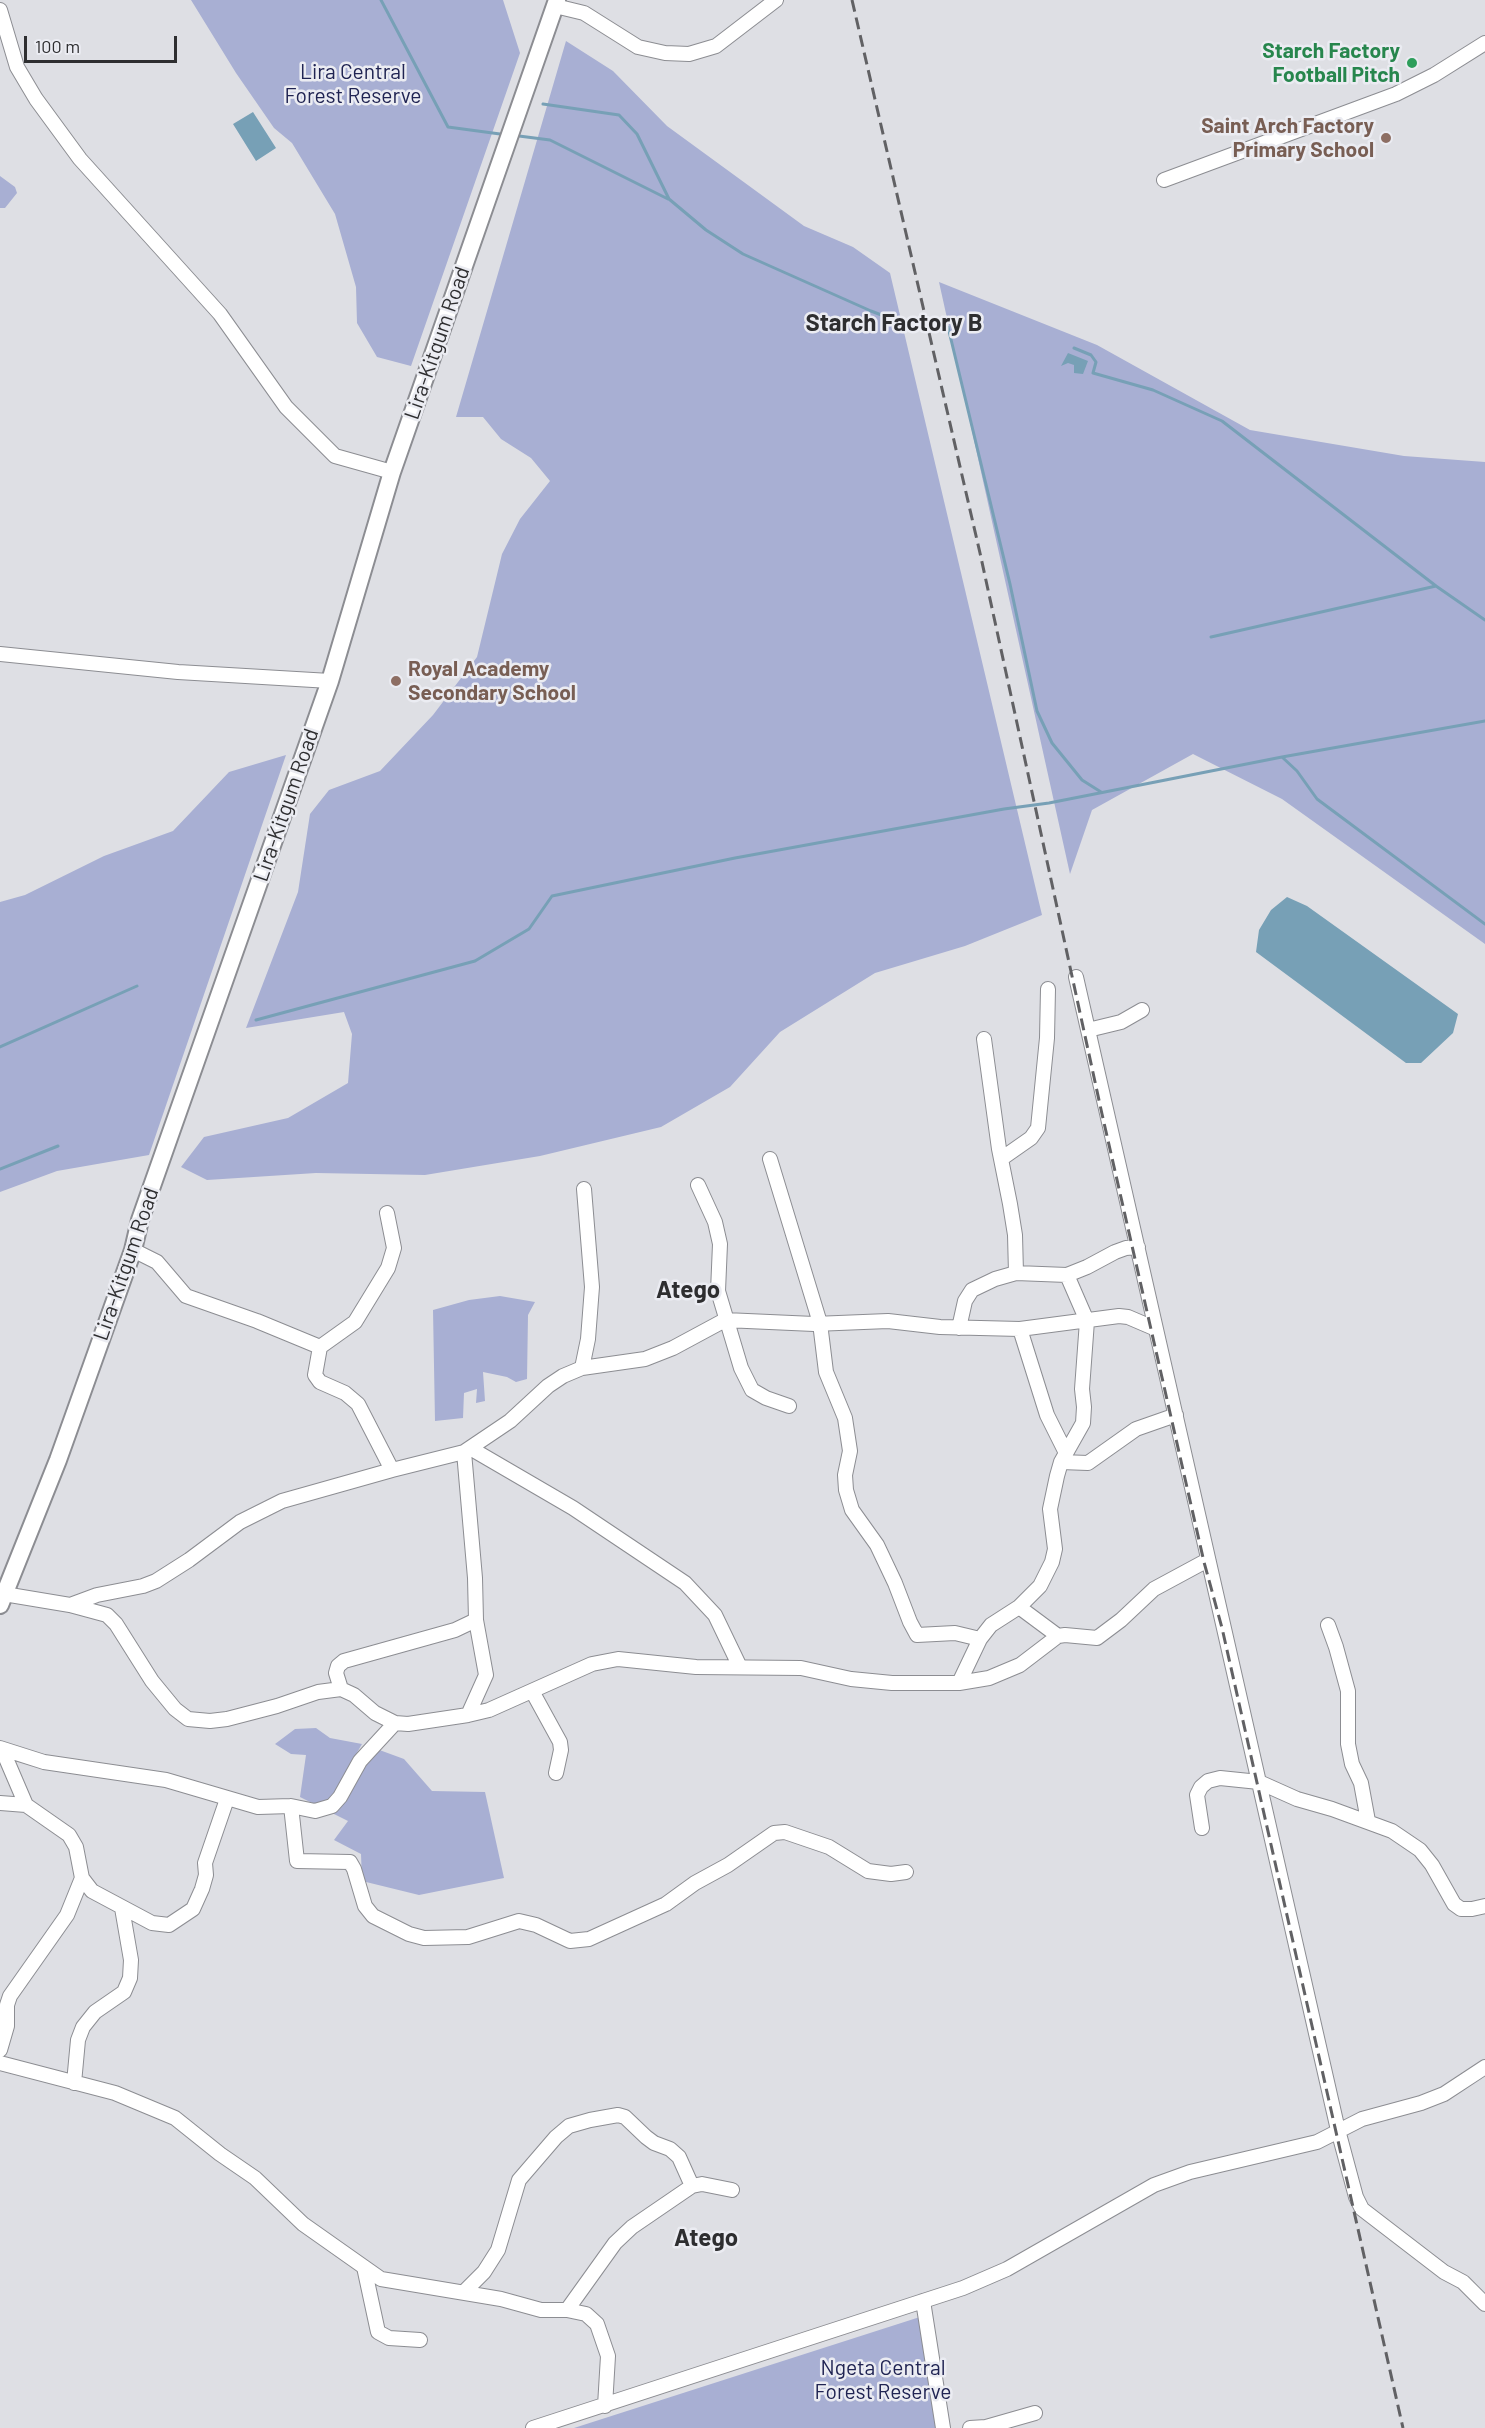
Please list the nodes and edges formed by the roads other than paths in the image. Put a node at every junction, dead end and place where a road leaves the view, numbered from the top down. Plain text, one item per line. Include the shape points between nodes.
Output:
1 (776, 0) edge
2 (556, 3) edge
3 (0, 10) edge
4 (1485, 43) edge
5 (1164, 180) dead end
6 (392, 472) junction
7 (0, 654) edge
8 (330, 681) junction
9 (1076, 977) dead end
10 (1048, 989) dead end
11 (1142, 1010) dead end
12 (1088, 1029) junction
13 (984, 1039) dead end
14 (770, 1159) dead end
15 (1001, 1159) junction
16 (698, 1185) dead end
17 (584, 1189) dead end
18 (387, 1213) dead end
19 (1138, 1247) junction
20 (133, 1250) junction
21 (1016, 1273) junction
22 (1067, 1275) junction
23 (725, 1320) junction
24 (1087, 1321) junction
25 (820, 1323) junction
26 (959, 1328) junction
27 (1020, 1329) junction
28 (1156, 1329) junction
29 (320, 1347) junction
30 (582, 1368) junction
31 (789, 1406) dead end
32 (1176, 1415) junction
33 (467, 1450) junction
34 (1064, 1458) junction
35 (392, 1470) junction
36 (1209, 1562) junction
37 (2, 1600) edge
38 (70, 1605) junction
39 (1019, 1607) junction
40 (476, 1620) junction
41 (1328, 1625) dead end
42 (1058, 1636) junction
43 (980, 1639) junction
44 (740, 1667) junction
45 (959, 1683) junction
46 (341, 1689) junction
47 (532, 1691) junction
48 (468, 1715) junction
49 (395, 1723) junction
50 (1, 1749) edge
51 (556, 1773) dead end
52 (1259, 1782) junction
53 (227, 1799) junction
54 (0, 1803) edge
55 (26, 1805) junction
56 (291, 1806) junction
57 (1368, 1821) junction
58 (1202, 1828) dead end
59 (906, 1872) dead end
60 (82, 1878) junction
61 (1485, 1906) edge
62 (122, 1908) junction
63 (0, 2050) edge
64 (0, 2063) edge
65 (1485, 2067) edge
66 (74, 2083) junction
67 (1338, 2130) junction
68 (692, 2186) junction
69 (732, 2190) dead end
70 (364, 2267) junction
71 (464, 2292) junction
72 (923, 2301) junction
73 (1485, 2304) edge
74 (567, 2310) junction
75 (420, 2340) dead end
76 (605, 2406) junction
77 (1035, 2413) dead end
78 (533, 2428) edge
79 (943, 2428) edge
80 (970, 2428) edge

1 - 2 street via 716,46 689,54 638,47 584,13
2 - 6 main road, Lira-Kitgum Road
3 - 6 street via 17,67 36,99 80,159 220,314 286,407 336,456
4 - 5 street via 1396,94
6 - 8 main road, Lira-Kitgum Road
7 - 8 street via 178,672
8 - 20 main road, Lira-Kitgum Road via 144,1209
9 - 12 street
10 - 15 street via 1038,1128 1031,1138
11 - 12 street via 1121,1022
12 - 19 street
13 - 15 street
14 - 25 street
15 - 21 street via 1015,1235
16 - 23 street via 716,1222 720,1244 717,1291
17 - 30 street via 592,1287
18 - 29 street via 394,1248 388,1268 355,1322
19 - 22 street via 1115,1252
19 - 28 street
20 - 29 street via 157,1262 186,1296
20 - 37 main road, Lira-Kitgum Road via 58,1460
21 - 22 street
21 - 26 street via 972,1290 965,1301
22 - 24 street
23 - 25 street
23 - 30 street via 645,1359
23 - 31 street via 752,1390
24 - 27 street
24 - 28 street via 1128,1317
24 - 34 street via 1083,1423
25 - 26 street via 888,1322
25 - 43 street via 826,1372 844,1418 850,1451 845,1475 852,1510 877,1545 917,1635 955,1632
26 - 27 street
27 - 34 street
28 - 32 street
29 - 35 street via 315,1375 320,1382 345,1393 358,1404
30 - 33 street via 548,1386 510,1421
32 - 34 street via 1136,1429 1088,1463
32 - 36 street
33 - 35 street
33 - 40 street
33 - 44 street via 581,1513 685,1583 715,1615
34 - 39 street via 1050,1509 1055,1549 1052,1562 1040,1586
35 - 38 street via 282,1501 240,1522 156,1581
36 - 42 street via 1145,1595 1097,1638
36 - 52 street
37 - 38 street
38 - 46 street via 110,1617 152,1681 174,1709 188,1719 210,1721 241,1716 318,1692
39 - 42 street
39 - 43 street via 992,1625
40 - 46 street via 455,1630 344,1661 336,1673
40 - 48 street via 486,1675
41 - 57 street via 1348,1691 1348,1744
42 - 45 street via 1009,1670
43 - 45 street
44 - 45 street via 801,1668 892,1683
44 - 47 street via 618,1659 592,1664
46 - 49 street
47 - 48 street
47 - 51 street via 560,1742
48 - 49 street
49 - 56 street via 360,1761 332,1806 315,1810
50 - 53 street via 44,1762 166,1780
50 - 55 street
52 - 57 street via 1297,1799
52 - 58 street via 1220,1778 1208,1781 1197,1795
52 - 67 street
53 - 56 street via 258,1808
53 - 62 street via 205,1863 202,1889 190,1913 169,1925 152,1923
54 - 55 street
55 - 60 street via 69,1834 76,1847
56 - 59 street via 297,1861 350,1862 362,1898 373,1916 424,1938 468,1937 519,1921 570,1941 588,1940 666,1904 774,1833 785,1832 829,1847 868,1871
57 - 61 street via 1420,1850 1439,1874 1454,1904 1461,1909
60 - 62 street via 92,1891
60 - 63 street via 67,1915 10,1996
62 - 66 street via 131,1960 130,1978 124,1992 95,2012 83,2026
64 - 66 street
65 - 67 street via 1444,2094
66 - 70 street via 115,2093 175,2118 255,2178 303,2224
67 - 72 street via 1298,2149 1190,2172 1154,2184 1007,2269
67 - 73 street via 1362,2209 1444,2272 1463,2282
68 - 69 street
68 - 71 street via 679,2157 646,2137 625,2117 609,2116 569,2126 519,2180 498,2250
68 - 74 street via 623,2234
70 - 71 street via 381,2279
70 - 75 street via 378,2332 389,2338
71 - 74 street via 541,2310
72 - 76 street
72 - 79 street
74 - 76 street via 586,2314 603,2336 609,2372
76 - 78 street
77 - 80 street

